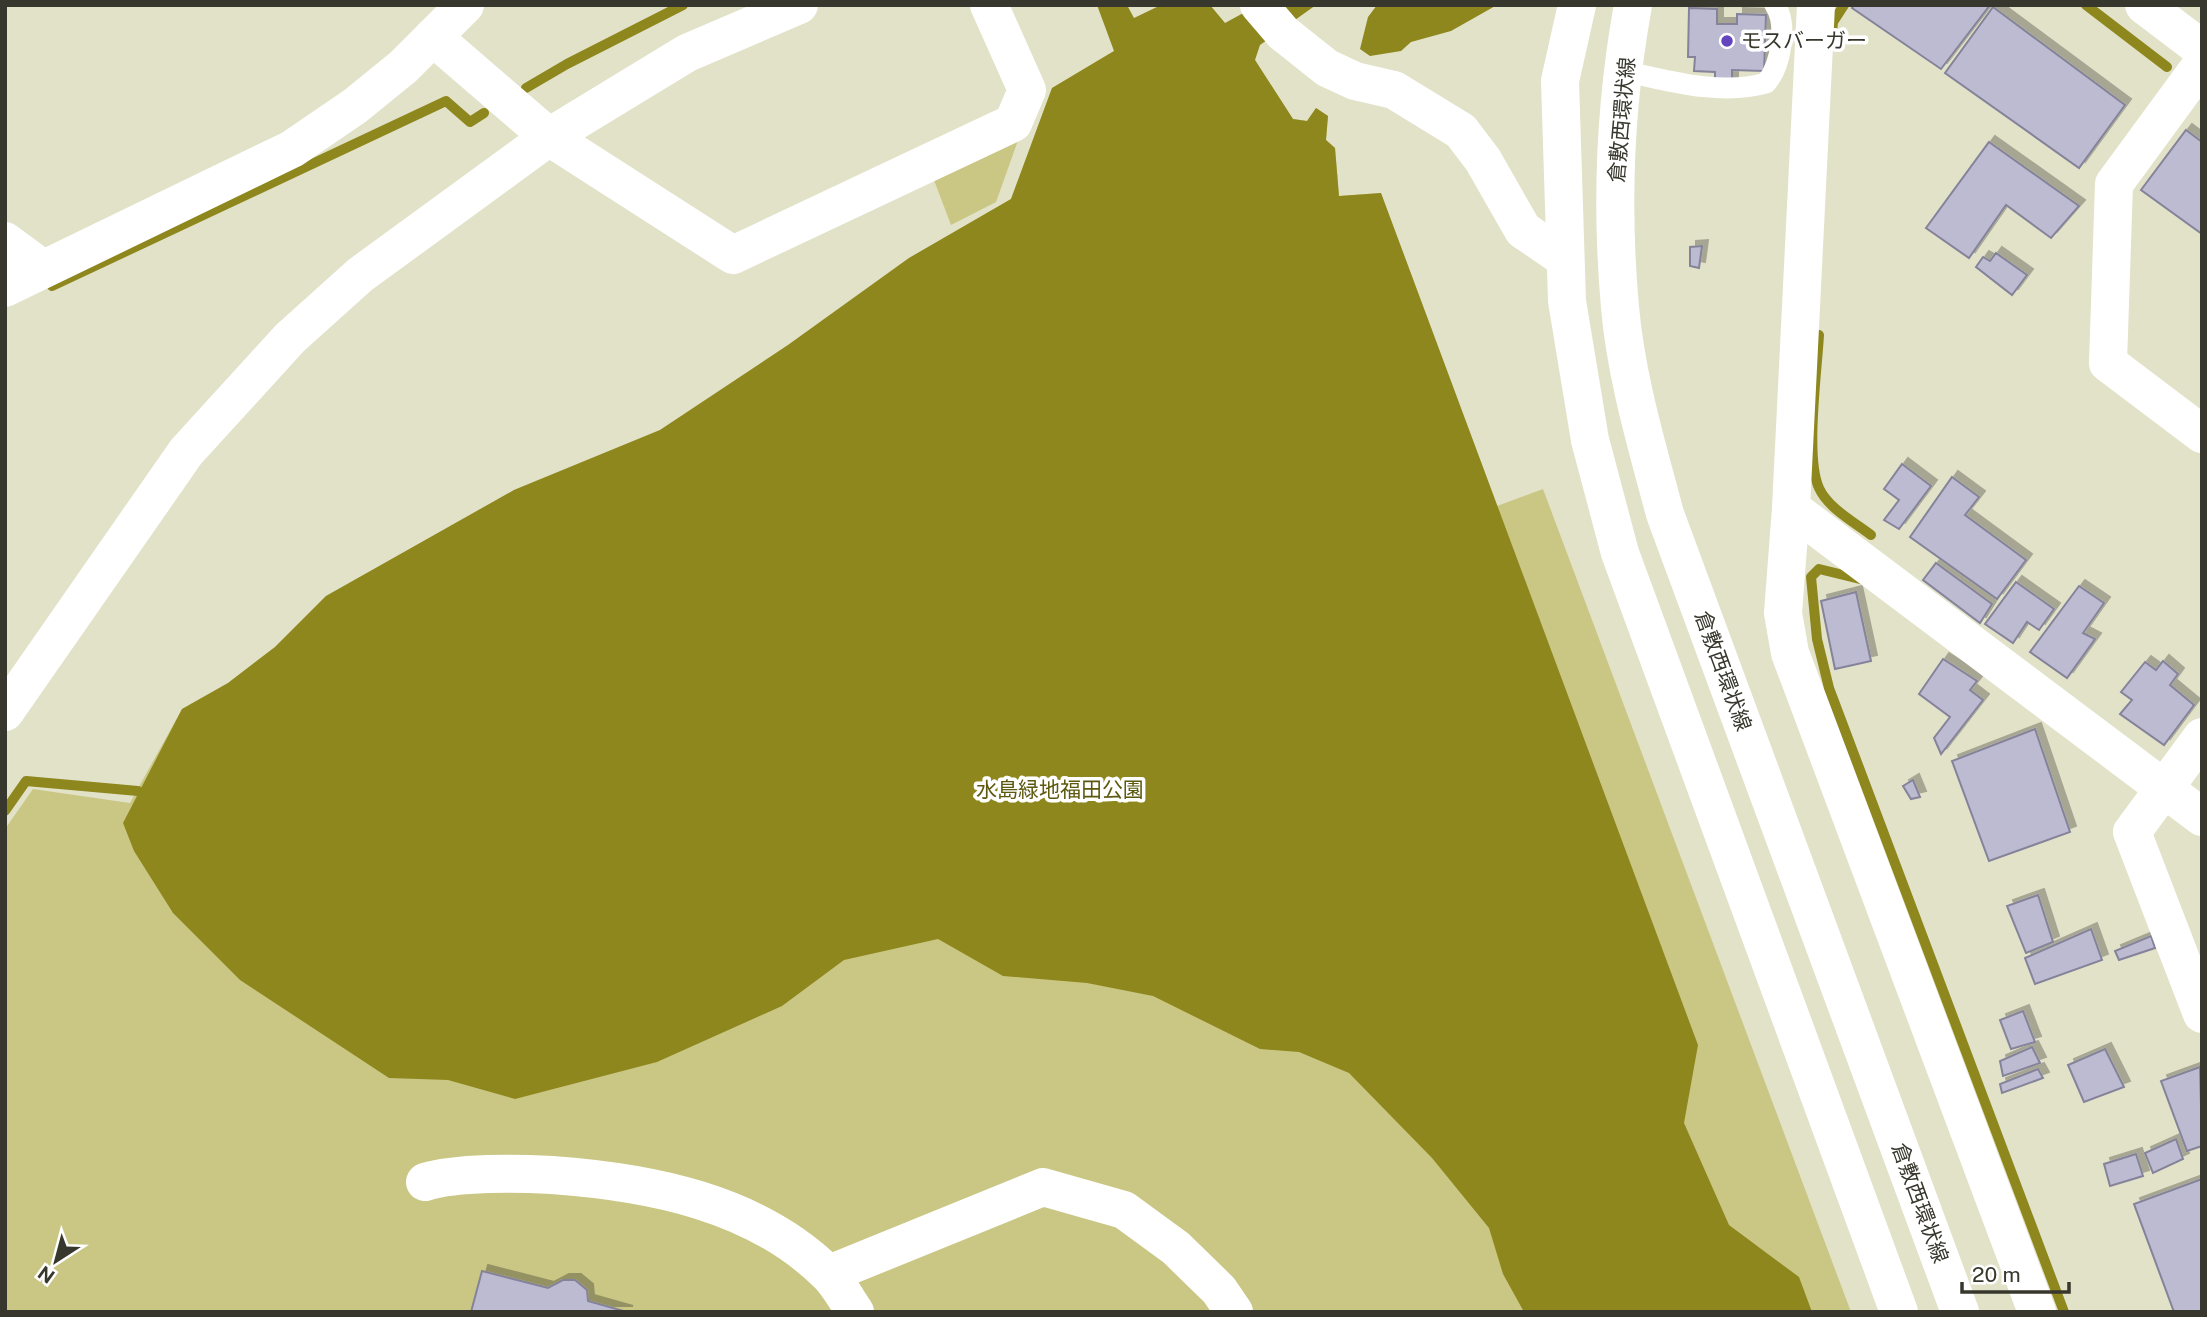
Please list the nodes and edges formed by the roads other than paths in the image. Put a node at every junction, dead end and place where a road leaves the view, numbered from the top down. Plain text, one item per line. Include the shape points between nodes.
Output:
1 (465, 5) edge
2 (799, 5) edge
3 (989, 5) edge
4 (1577, 5) edge
5 (1633, 5) edge
6 (1775, 5) edge
7 (1816, 5) edge
8 (2144, 5) edge
9 (1271, 19) edge
10 (433, 37) junction
11 (2202, 49) edge
12 (2202, 64) edge
13 (1625, 71) junction
14 (549, 137) junction
15 (5, 241) edge
16 (1564, 258) junction
17 (43, 269) junction
18 (5, 288) edge
19 (2202, 434) edge
20 (1791, 508) junction
21 (5, 712) edge
22 (2202, 737) edge
23 (2163, 788) junction
24 (2202, 817) edge
25 (2202, 1013) edge
26 (425, 1182) dead end
27 (829, 1274) junction
28 (855, 1312) edge
29 (1234, 1312) edge
30 (1899, 1312) edge
31 (1960, 1312) edge
32 (2037, 1312) edge

1 - 10 street
2 - 14 street via 687,53
3 - 14 street via 1027,90 1013,123 733,255
4 - 16 street via 1560,81
5 - 13 street, 倉敷西環状線
6 - 13 lane via 1780,13 1778,63 1766,83 1748,89 1709,86
7 - 20 street
8 - 11 street
9 - 16 street via 1327,68 1354,81 1394,90 1461,131 1523,230
10 - 14 street
10 - 17 street via 355,106 292,149
12 - 19 street via 2114,184 2108,363
13 - 31 street, 倉敷西環状線 via 1615,208 1620,309 1638,413 1665,514
14 - 21 street via 360,275 290,338 187,452
15 - 17 street
16 - 30 street via 1590,440 1619,553
17 - 18 street
20 - 23 street
20 - 32 street via 1783,613 1790,653
22 - 23 street
23 - 24 street
23 - 25 street via 2132,832
26 - 27 street via 517,1173 617,1180 675,1191 783,1237
27 - 28 street
27 - 29 street via 1043,1187 1124,1210 1176,1248 1219,1290

